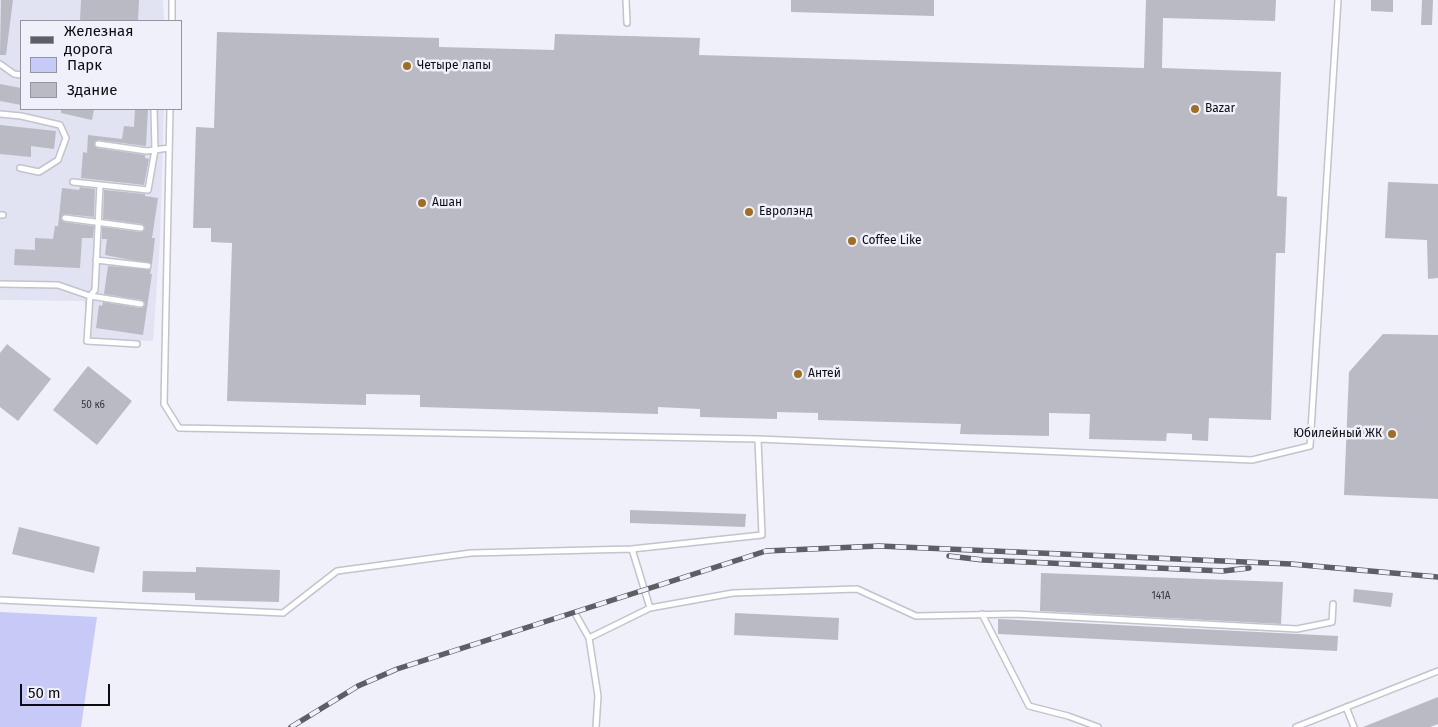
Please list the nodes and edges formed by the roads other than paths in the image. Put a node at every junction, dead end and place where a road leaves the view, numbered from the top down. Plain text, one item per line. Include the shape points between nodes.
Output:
1 (172, 0) edge
2 (626, 0) edge
3 (1338, 0) edge
4 (172, 20) edge
5 (627, 23) dead end
6 (0, 64) edge
7 (20, 74) edge
8 (154, 110) edge
9 (170, 110) edge
10 (0, 114) edge
11 (98, 144) dead end
12 (168, 148) junction
13 (155, 150) junction
14 (20, 168) dead end
15 (73, 182) dead end
16 (100, 185) junction
17 (65, 218) dead end
18 (98, 222) junction
19 (141, 228) dead end
20 (96, 260) junction
21 (148, 266) dead end
22 (0, 284) edge
23 (90, 296) junction
24 (141, 304) dead end
25 (137, 344) dead end
26 (758, 439) junction
27 (632, 549) junction
28 (0, 600) edge
29 (1333, 604) dead end
30 (650, 608) junction
31 (982, 614) junction
32 (576, 615) dead end
33 (589, 638) junction
34 (1438, 671) edge
35 (1346, 707) junction
36 (596, 727) edge
37 (1098, 727) edge
38 (1296, 727) edge
39 (1354, 727) edge

1 - 4 lane
2 - 5 lane
3 - 26 lane via 1310,446 1252,460
6 - 7 lane via 14,74
8 - 13 lane
9 - 12 lane
10 - 14 lane via 60,125 66,138 58,160 39,172
11 - 13 lane
12 - 13 lane
12 - 26 lane via 164,404 179,428
13 - 16 lane via 148,190
15 - 16 lane
16 - 18 lane
17 - 18 lane
18 - 19 lane
18 - 20 lane
20 - 21 lane
20 - 23 lane via 95,290
22 - 23 lane via 58,285
23 - 24 lane
23 - 25 lane via 87,341
26 - 27 lane via 762,535
27 - 28 lane via 471,553 337,571 283,613
27 - 30 lane
29 - 31 lane via 1332,622 1297,629
30 - 31 lane via 733,593 857,589 916,616
30 - 33 lane
31 - 37 lane via 1029,706
32 - 33 lane
33 - 36 lane via 598,696
34 - 35 lane
35 - 38 lane
35 - 39 lane

